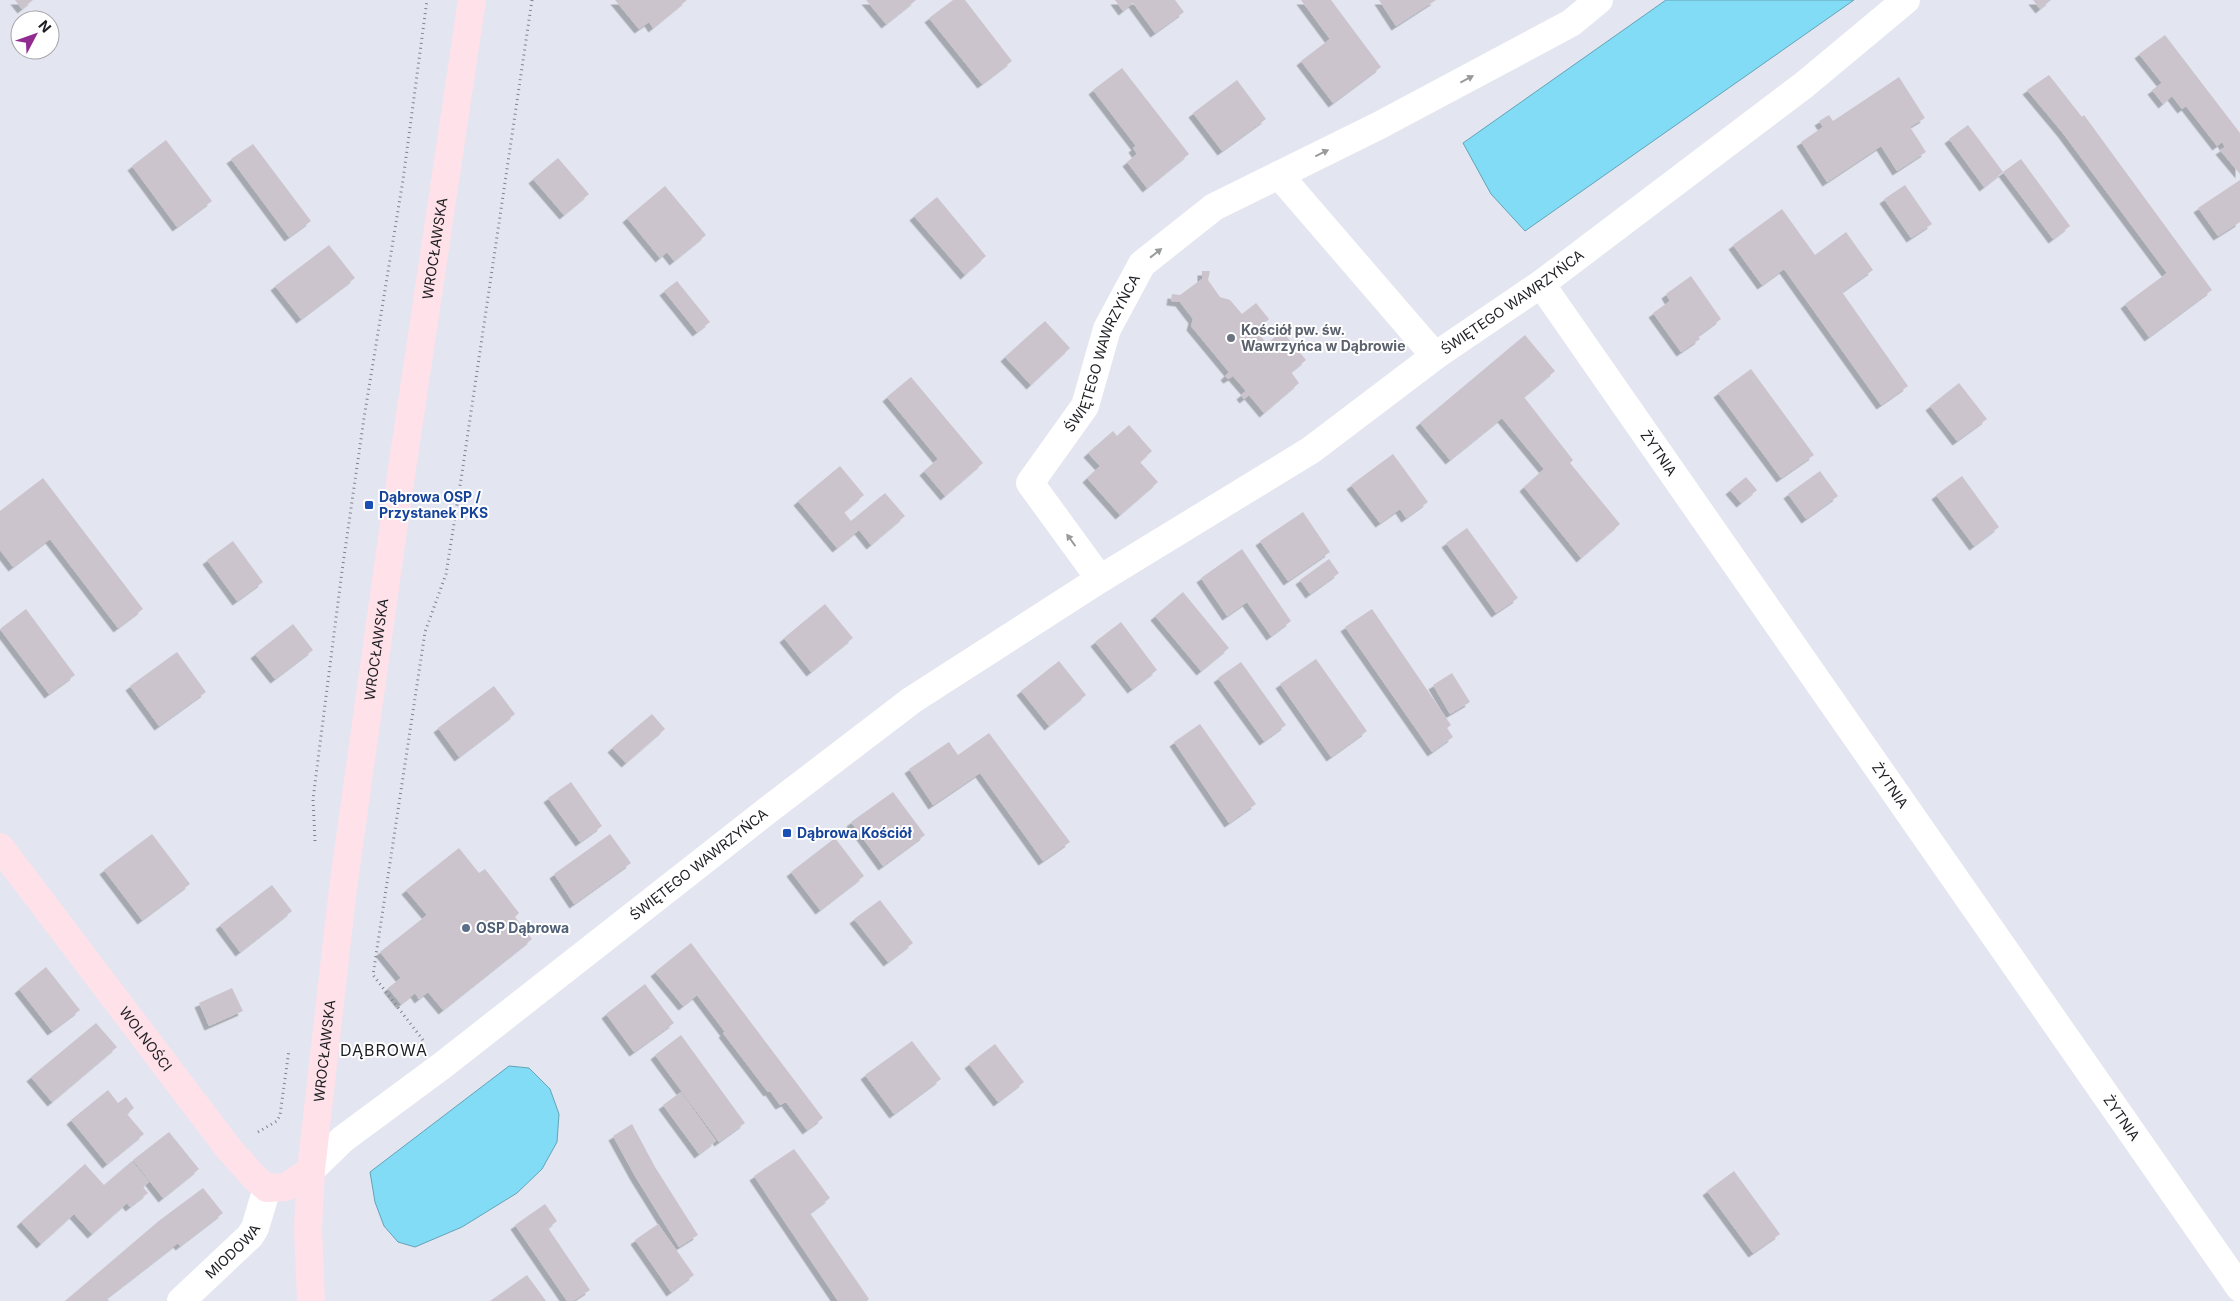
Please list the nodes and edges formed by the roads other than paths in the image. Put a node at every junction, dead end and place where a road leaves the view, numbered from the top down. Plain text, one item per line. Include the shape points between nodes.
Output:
1 (472, 0) edge
2 (1599, 0) edge
3 (1906, 0) edge
4 (1279, 175) junction
5 (1542, 284) junction
6 (1435, 356) junction
7 (1100, 579) junction
8 (0, 847) edge
9 (311, 1170) junction
10 (268, 1188) junction
11 (2240, 1288) edge
12 (181, 1301) edge
13 (311, 1301) edge

1 - 9 street, WROCŁAWSKA via 354,804
4 -> 2 street, ŚWIĘTEGO WAWRZYŃCA via 1571,23
3 - 5 street, ŚWIĘTEGO WAWRZYŃCA via 1804,85
4 - 6 street
7 -> 4 street, ŚWIĘTEGO WAWRZYŃCA via 1030,483 1085,406 1107,329 1142,264 1214,207
5 - 6 street, ŚWIĘTEGO WAWRZYŃCA
5 - 11 street, ŻYTNIA
6 - 7 street, ŚWIĘTEGO WAWRZYŃCA via 1312,450
7 - 9 street, ŚWIĘTEGO WAWRZYŃCA via 912,700 342,1140
8 - 10 street, WOLNOŚCI via 230,1149
9 - 10 street via 286,1187
9 - 13 street, WROCŁAWSKA via 308,1228
10 - 12 street, MIODOWA via 250,1236

